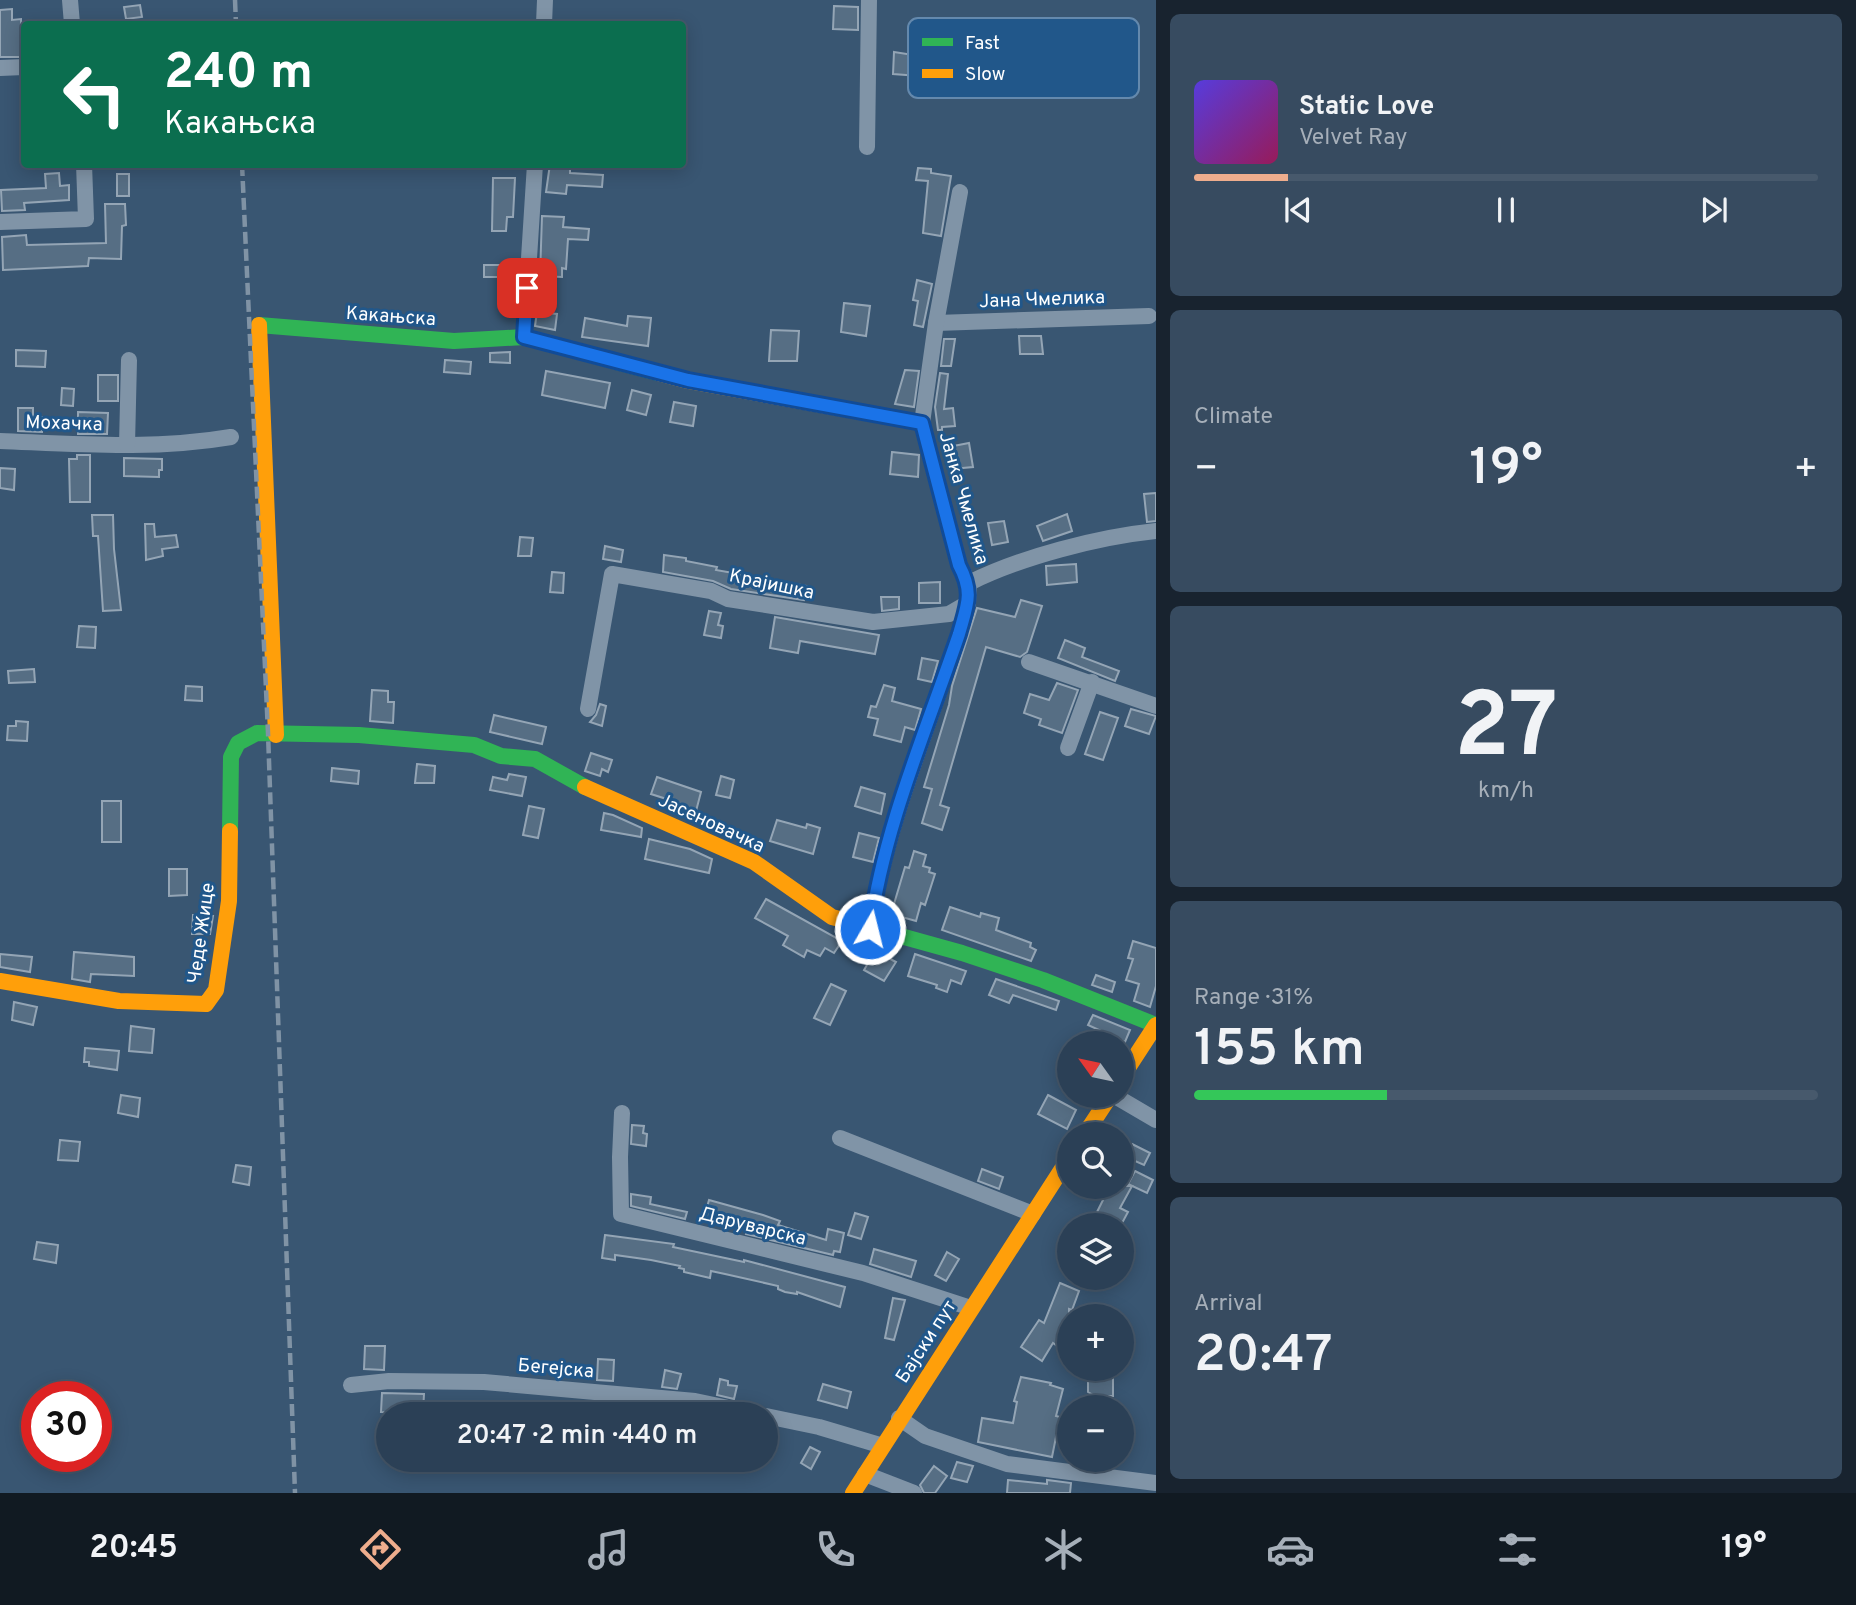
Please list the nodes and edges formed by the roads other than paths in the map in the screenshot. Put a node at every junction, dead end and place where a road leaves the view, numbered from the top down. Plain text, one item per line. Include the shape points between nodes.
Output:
1 (70, 0) edge
2 (545, 0) edge
3 (869, 0) edge
4 (72, 21) edge
5 (544, 21) edge
6 (21, 67) edge
7 (0, 68) edge
8 (867, 147) dead end
9 (84, 168) edge
10 (535, 168) edge
11 (960, 192) dead end
12 (0, 222) edge
13 (1149, 316) dead end
14 (936, 323) junction
15 (524, 337) junction
16 (129, 360) dead end
17 (922, 423) junction
18 (231, 438) dead end
19 (0, 441) edge
20 (127, 445) junction
21 (1156, 531) edge
22 (969, 583) junction
23 (968, 603) junction
24 (587, 615) dead end
25 (604, 619) junction
26 (1029, 662) dead end
27 (1092, 682) junction
28 (1156, 706) edge
29 (588, 709) dead end
30 (276, 735) junction
31 (1068, 748) dead end
32 (870, 929) junction
33 (0, 981) edge
34 (1156, 1025) edge
35 (1134, 1059) edge
36 (1134, 1108) edge
37 (622, 1113) dead end
38 (1156, 1120) edge
39 (841, 1139) dead end
40 (1057, 1177) edge
41 (1033, 1214) junction
42 (971, 1308) junction
43 (351, 1385) dead end
44 (700, 1402) edge
45 (778, 1418) edge
46 (899, 1418) junction
47 (883, 1446) junction
48 (865, 1474) junction
49 (1156, 1483) edge
50 (853, 1493) edge
51 (914, 1493) edge

1 - 4 street
2 - 5 street
3 - 8 street
6 - 7 street
9 - 12 street via 86,219
10 - 15 street
11 - 14 street, Јанка Чмелика
13 - 14 street, Јана Чмелика
14 - 17 street, Јанка Чмелика
15 - 17 street, Какањска via 688,380
15 - 30 street, Какањска via 454,341 258,326
16 - 20 street, Мохачка
17 - 22 street, Јанка Чмелика via 959,565
18 - 20 street, Мохачка
19 - 20 street, Мохачка
21 - 22 street via 1060,550
22 - 23 street, Јанка Чмелика
23 - 25 street, Крајишка via 949,614 873,622 728,599 711,591 612,573
23 - 32 street, Јанка Чмелика via 891,832 876,884
24 - 25 street
25 - 29 street, Крајишка
26 - 27 street
27 - 28 street
27 - 31 street
30 - 32 street, Јасеновачка via 359,735 474,744 501,756 535,759 569,780 754,862 832,917
30 - 33 street, Чеде Жице via 247,737 231,757 229,901 216,990 206,1004 119,1002
32 - 34 street, Јасеновачка via 1043,980
34 - 35 street
36 - 38 street
37 - 42 street, Даруварска via 621,1214 863,1273
39 - 41 street
40 - 41 street, Бајски пут
41 - 42 street, Бајски пут
42 - 46 street, Бајски пут
43 - 44 street, Бегејска via 484,1382
45 - 47 street
46 - 47 street, Бајски пут
46 - 49 street via 925,1436 1007,1464
47 - 48 street, Бајски пут
48 - 50 street, Бајски пут
48 - 51 street

